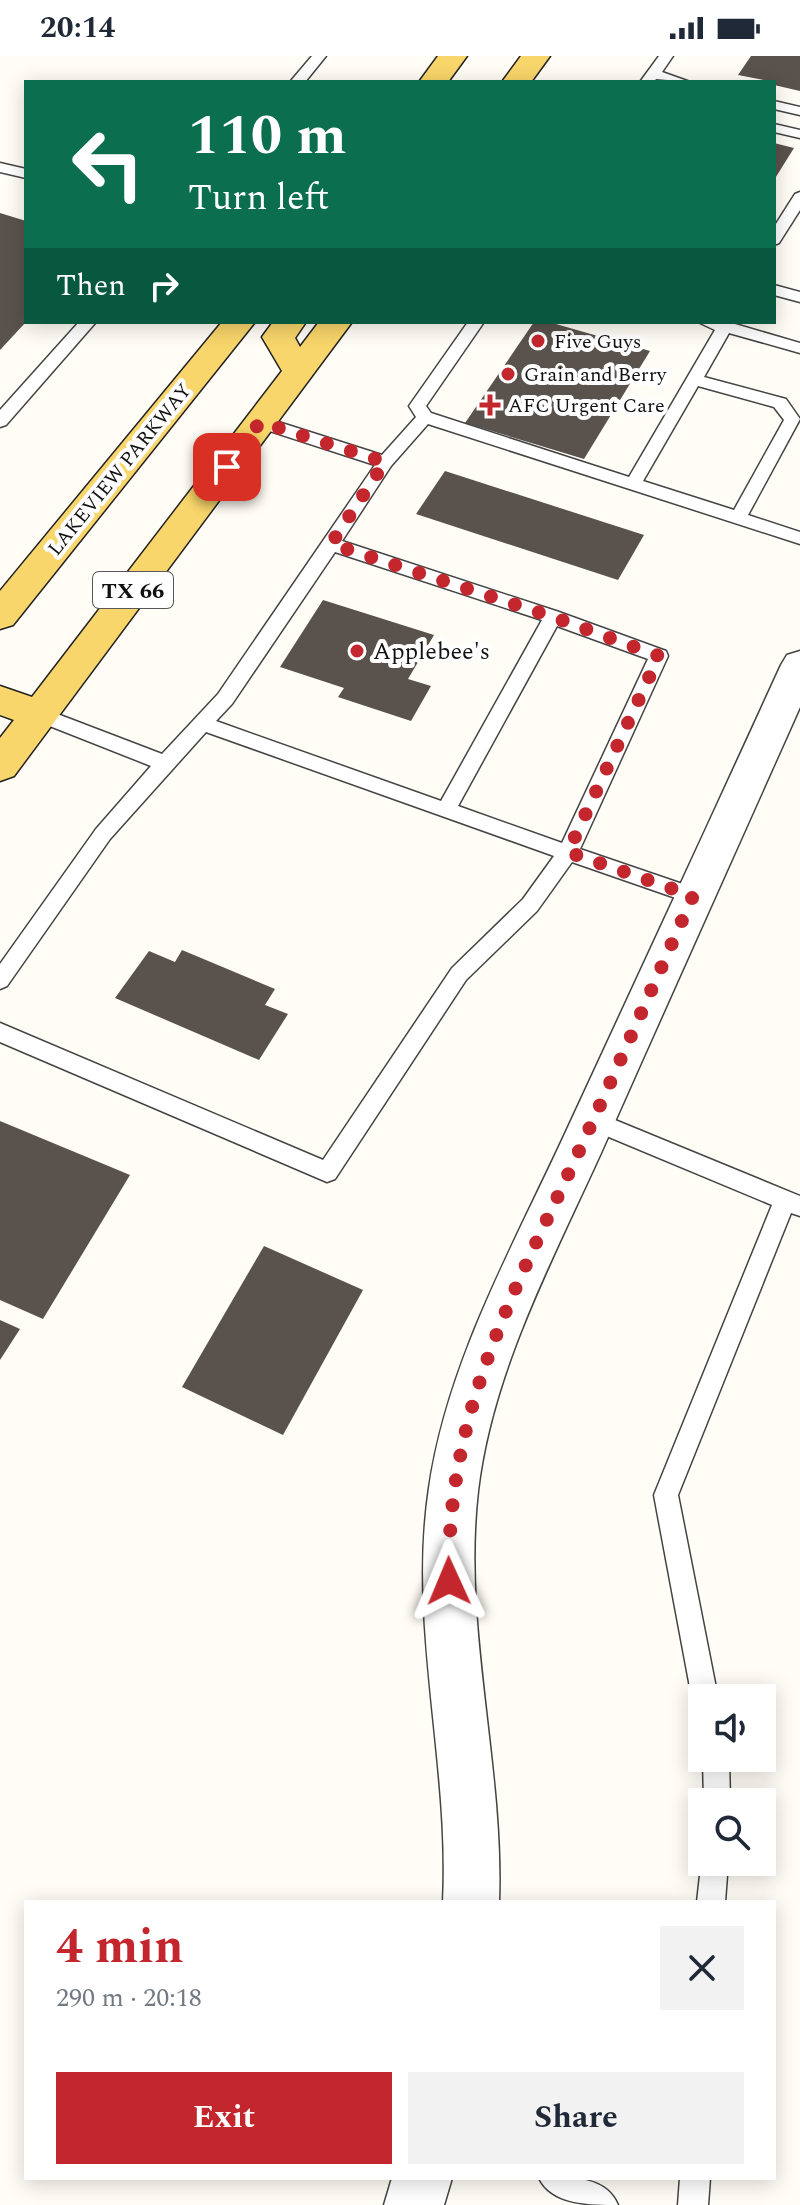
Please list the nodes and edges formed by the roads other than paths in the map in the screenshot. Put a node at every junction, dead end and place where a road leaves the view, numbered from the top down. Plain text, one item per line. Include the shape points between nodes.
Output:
1 (319, 56) edge
2 (453, 56) edge
3 (536, 56) edge
4 (666, 56) edge
5 (650, 78) edge
6 (299, 80) edge
7 (435, 80) edge
8 (518, 80) edge
9 (776, 105) edge
10 (800, 111) edge
11 (776, 128) edge
12 (800, 134) edge
13 (0, 167) edge
14 (24, 173) edge
15 (800, 197) edge
16 (776, 237) edge
17 (776, 291) edge
18 (800, 297) edge
19 (86, 324) edge
20 (237, 324) edge
21 (288, 324) edge
22 (335, 324) edge
23 (475, 324) edge
24 (726, 324) edge
25 (800, 348) edge
26 (299, 372) junction
27 (694, 380) junction
28 (425, 417) junction
29 (0, 421) edge
30 (260, 422) junction
31 (385, 462) junction
32 (633, 484) junction
33 (738, 518) junction
34 (800, 538) edge
35 (331, 544) junction
36 (0, 616) edge
37 (553, 617) junction
38 (800, 665) edge
39 (0, 700) edge
40 (39, 714) junction
41 (205, 724) junction
42 (165, 763) junction
43 (0, 766) edge
44 (446, 810) junction
45 (568, 852) junction
46 (693, 896) junction
47 (0, 980) edge
48 (0, 1032) edge
49 (593, 1120) junction
50 (792, 1203) edge
51 (702, 1684) edge
52 (713, 1876) edge
53 (471, 1900) edge
54 (711, 1900) edge
55 (421, 2180) edge
56 (558, 2180) edge
57 (695, 2180) edge
58 (414, 2205) edge
59 (603, 2205) edge
60 (693, 2205) edge

1 - 6 lane
2 - 7 main road
3 - 8 main road
4 - 5 lane
9 - 10 lane
11 - 12 lane
13 - 14 lane
15 - 16 lane
17 - 18 lane
19 - 29 lane
20 - 36 main road, LAKEVIEW PARKWAY
21 - 26 main road via 278,337
22 - 26 main road, TX 66
23 - 28 lane via 417,406
24 - 25 lane
24 - 27 lane
26 - 30 main road, TX 66
27 - 32 lane
27 - 33 lane via 780,403 792,420
28 - 31 lane
28 - 32 lane
30 - 31 lane
30 - 40 main road, TX 66
31 - 35 lane
32 - 33 lane
33 - 34 lane
35 - 37 lane
35 - 41 lane
37 - 44 lane
37 - 45 lane via 659,656
38 - 46 street
39 - 40 main road
40 - 42 lane
40 - 43 main road, TX 66
41 - 42 lane
41 - 44 lane
42 - 47 lane via 103,834
44 - 45 lane
45 - 46 lane
45 - 48 lane via 530,905 459,974 327,1172
46 - 49 street
49 - 50 lane
49 - 53 street via 483,1364 455,1472 448,1537 449,1603 468,1797
50 - 51 lane via 666,1495
52 - 54 lane
55 - 58 street
56 - 59 lane
57 - 60 lane

